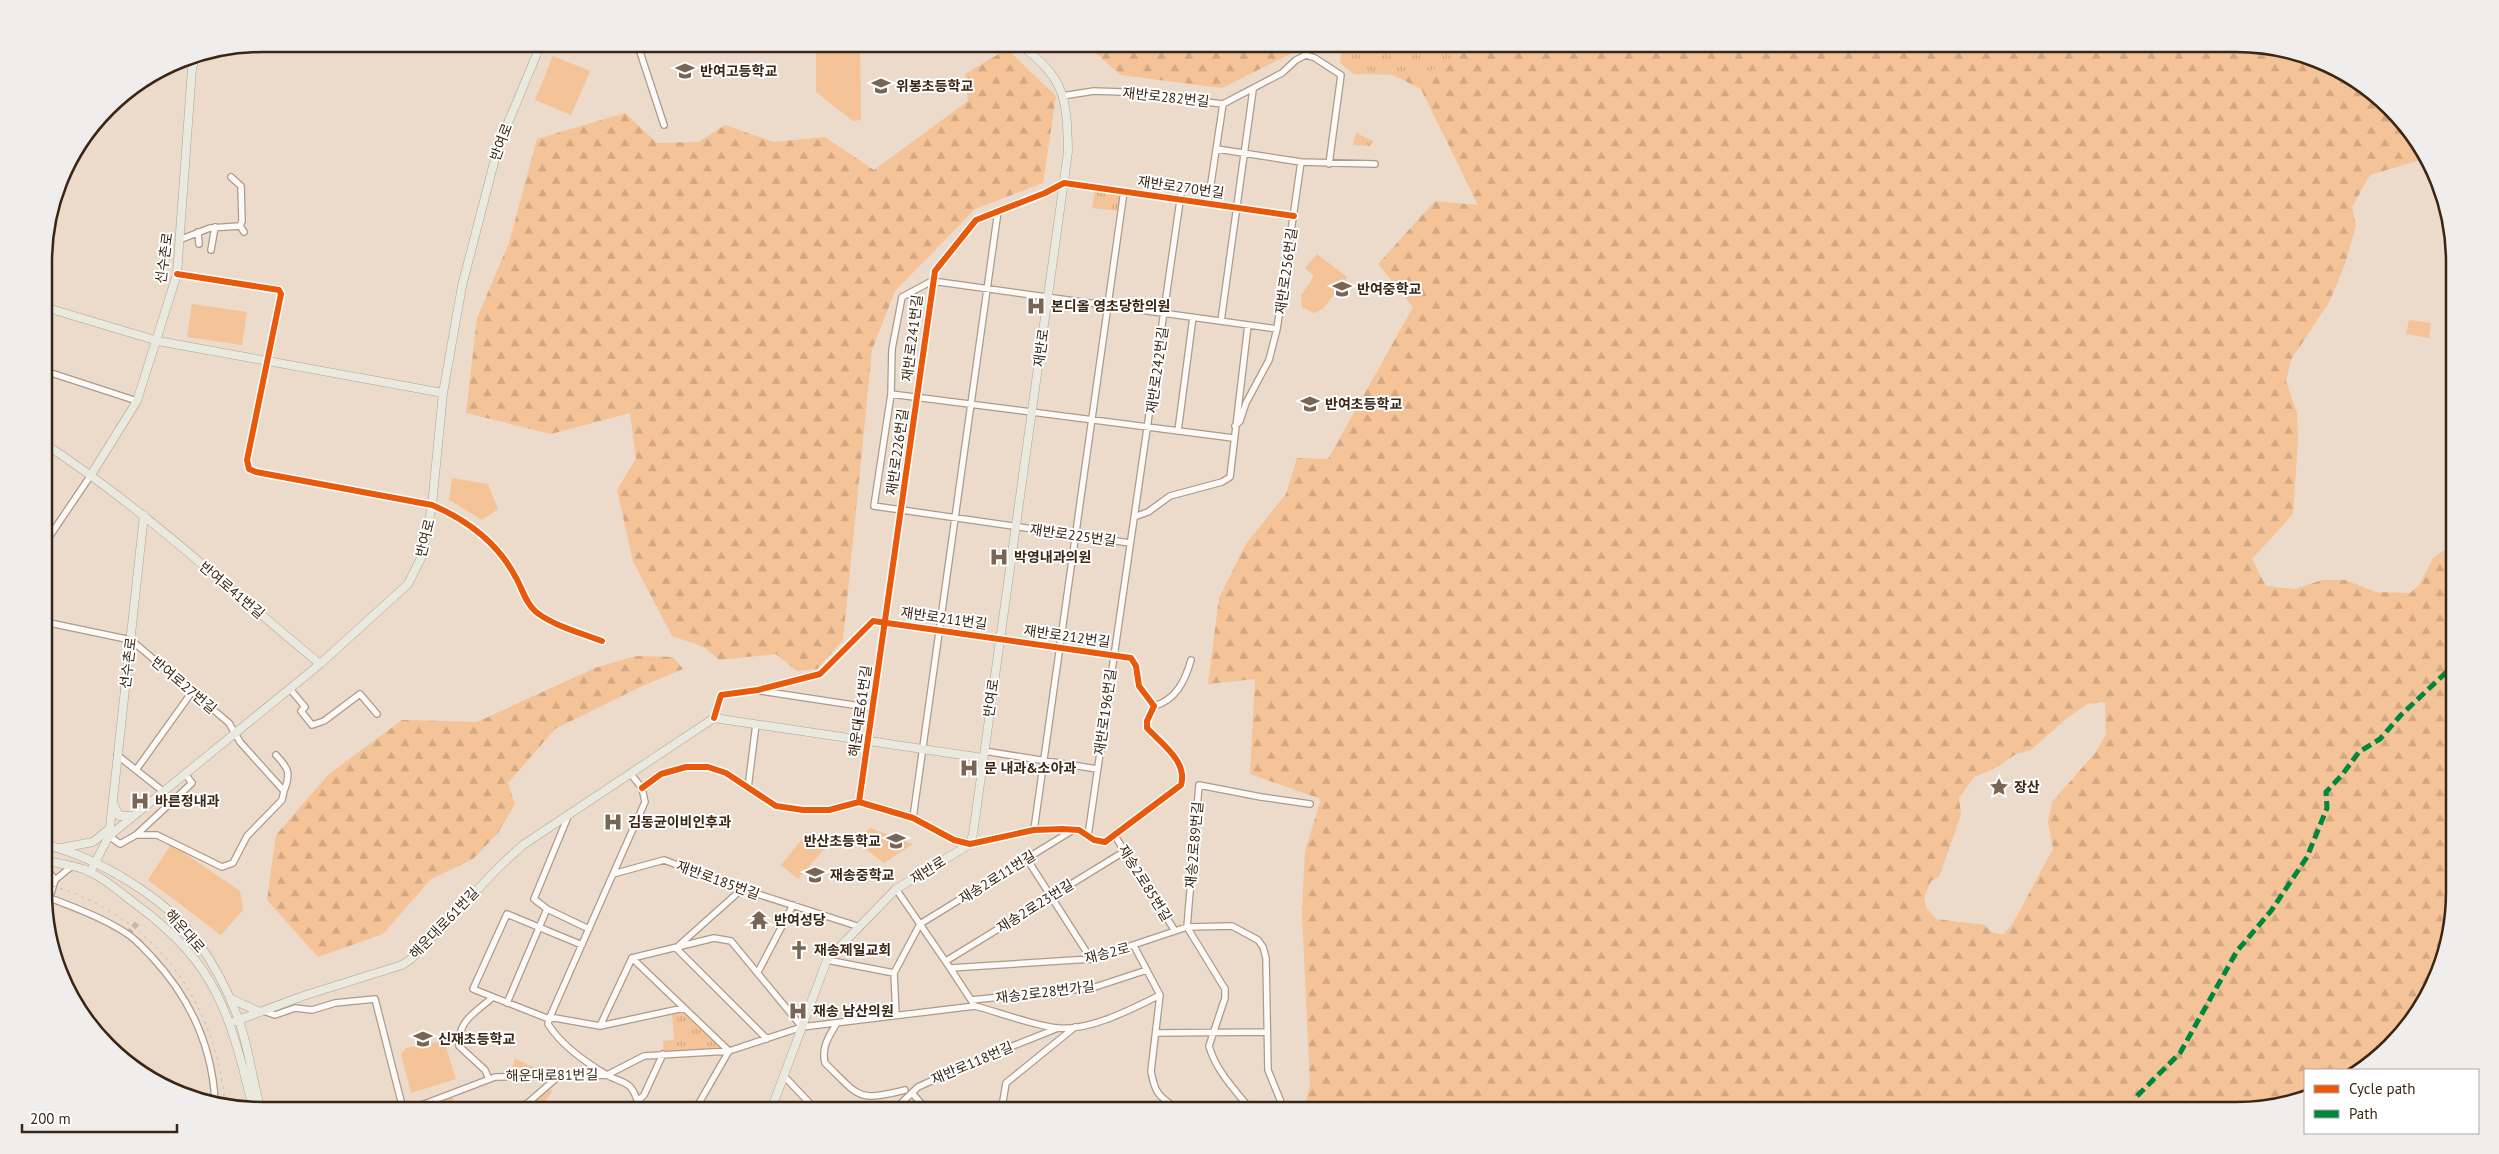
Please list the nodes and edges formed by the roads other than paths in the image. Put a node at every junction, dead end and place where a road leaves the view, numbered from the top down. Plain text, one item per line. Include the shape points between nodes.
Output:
1 (538, 52) edge
2 (640, 52) edge
3 (1030, 52) edge
4 (193, 65) edge
5 (1253, 90) junction
6 (1062, 96) junction
7 (1223, 104) junction
8 (664, 125) dead end
9 (1217, 149) junction
10 (1246, 153) junction
11 (1301, 162) junction
12 (1329, 164) junction
13 (1375, 164) dead end
14 (231, 178) dead end
15 (1064, 183) junction
16 (1182, 187) dead end
17 (1124, 191) junction
18 (1181, 199) junction
19 (1208, 203) junction
20 (1237, 208) junction
21 (998, 211) junction
22 (1294, 216) junction
23 (240, 226) junction
24 (215, 228) junction
25 (198, 232) junction
26 (244, 232) dead end
27 (179, 240) junction
28 (199, 244) dead end
29 (211, 250) dead end
30 (177, 274) junction
31 (932, 281) junction
32 (988, 289) junction
33 (1048, 296) junction
34 (1108, 305) junction
35 (52, 309) edge
36 (1165, 313) junction
37 (1193, 317) junction
38 (1221, 321) junction
39 (1248, 325) junction
40 (1277, 329) junction
41 (158, 341) junction
42 (266, 362) junction
43 (52, 374) edge
44 (443, 393) junction
45 (891, 394) junction
46 (917, 397) junction
47 (137, 401) junction
48 (972, 404) junction
49 (1032, 412) junction
50 (1092, 420) junction
51 (1235, 426) junction
52 (1148, 428) junction
53 (1178, 431) junction
54 (1233, 438) junction
55 (52, 449) edge
56 (91, 474) junction
57 (432, 506) junction
58 (901, 510) junction
59 (144, 515) junction
60 (1134, 517) junction
61 (956, 518) junction
62 (1015, 527) junction
63 (52, 532) edge
64 (1074, 535) junction
65 (1130, 543) junction
66 (52, 623) edge
67 (885, 623) junction
68 (940, 630) junction
69 (999, 638) junction
70 (131, 640) junction
71 (602, 642) dead end
72 (1058, 647) junction
73 (1114, 655) junction
74 (1190, 660) dead end
75 (320, 664) junction
76 (290, 689) junction
77 (758, 690) junction
78 (192, 692) junction
79 (1154, 706) junction
80 (873, 708) junction
81 (377, 714) dead end
82 (714, 718) junction
83 (756, 724) junction
84 (236, 732) junction
85 (868, 741) junction
86 (923, 749) junction
87 (984, 754) junction
88 (117, 755) junction
89 (276, 755) dead end
90 (1043, 760) junction
91 (1097, 769) junction
92 (136, 770) junction
93 (185, 774) junction
94 (630, 774) junction
95 (642, 788) junction
96 (748, 788) junction
97 (284, 791) junction
98 (164, 792) junction
99 (112, 801) junction
100 (859, 802) junction
101 (1310, 804) dead end
102 (569, 813) junction
103 (134, 816) junction
104 (913, 818) junction
105 (1034, 830) junction
106 (1073, 830) junction
107 (109, 832) junction
108 (136, 835) junction
109 (1088, 836) junction
110 (1115, 836) junction
111 (970, 844) junction
112 (52, 846) edge
113 (59, 848) junction
114 (1125, 852) junction
115 (1027, 858) junction
116 (94, 861) junction
117 (52, 862) edge
118 (72, 866) junction
119 (90, 872) junction
120 (613, 874) junction
121 (52, 876) edge
122 (55, 880) junction
123 (896, 889) junction
124 (742, 890) junction
125 (52, 891) edge
126 (1051, 897) junction
127 (53, 899) edge
128 (793, 905) junction
129 (547, 909) junction
130 (920, 924) junction
131 (538, 927) junction
132 (860, 927) junction
133 (1187, 927) junction
134 (589, 929) junction
135 (1175, 931) junction
136 (582, 945) junction
137 (1134, 946) junction
138 (676, 948) junction
139 (632, 958) junction
140 (1091, 959) junction
141 (827, 960) junction
142 (946, 962) junction
143 (950, 968) junction
144 (1146, 970) junction
145 (758, 972) junction
146 (894, 973) junction
147 (1160, 995) junction
148 (493, 997) junction
149 (231, 999) junction
150 (298, 1000) junction
151 (971, 1000) junction
152 (507, 1002) junction
153 (975, 1006) junction
154 (295, 1008) junction
155 (684, 1008) junction
156 (304, 1009) junction
157 (262, 1011) junction
158 (896, 1016) junction
159 (549, 1019) junction
160 (239, 1020) junction
161 (230, 1023) junction
162 (836, 1023) junction
163 (600, 1026) junction
164 (1076, 1026) junction
165 (802, 1027) junction
166 (1058, 1028) junction
167 (1267, 1032) junction
168 (1156, 1033) junction
169 (1212, 1034) junction
170 (767, 1039) junction
171 (729, 1050) junction
172 (663, 1054) junction
173 (560, 1075) junction
174 (606, 1075) junction
175 (785, 1077) junction
176 (489, 1079) junction
177 (905, 1090) dead end
178 (912, 1093) junction
179 (214, 1095) edge
180 (251, 1101) edge
181 (259, 1102) edge
182 (398, 1102) edge
183 (433, 1102) edge
184 (529, 1102) edge
185 (636, 1102) edge
186 (637, 1102) edge
187 (700, 1102) edge
188 (774, 1102) edge
189 (808, 1102) edge
190 (902, 1102) edge
191 (920, 1102) edge
192 (1003, 1102) edge
193 (1167, 1102) edge
194 (1245, 1102) edge
195 (1281, 1102) edge

1 - 44 main road, 반여로 via 498,147 462,286
2 - 8 street
3 - 6 main road, 재반로 via 1053,74
4 - 27 main road, 선수촌로
5 - 7 street, 재반로282번길
5 - 10 street, 재반로270번길
5 - 12 street, 재반로282번길 via 1306,56 1342,75
6 - 7 street, 재반로282번길 via 1094,91 1122,92
6 - 15 main road, 재반로 via 1067,112 1068,152
7 - 9 street, 재반로270번길
9 - 10 street
9 - 19 street, 재반로270번길
10 - 11 street
10 - 20 street, 재반로270번길
11 - 12 street
11 - 22 street
12 - 13 street
14 - 23 street via 240,186
15 - 17 street, 재반로270번길
15 - 21 street
15 - 33 main road, 재반로
16 - 18 street
17 - 18 street, 재반로270번길
17 - 34 street
18 - 19 street, 재반로270번길
18 - 36 street
19 - 20 street, 재반로270번길
20 - 22 street, 재반로270번길
20 - 38 street
21 - 31 street via 976,220 935,271
21 - 32 street
22 - 40 street, 재반로256번길
23 - 24 street
23 - 26 street
24 - 25 street
24 - 29 street
25 - 27 street
25 - 28 street
27 - 30 main road, 선수촌로
30 - 41 main road, 선수촌로
30 - 42 street via 278,289 281,294
31 - 32 street, 재반로256번길
31 - 45 street, 재반로241번길 via 902,297 892,349
31 - 46 street, 재반로241번길
32 - 33 street, 재반로256번길
32 - 48 street
33 - 34 street, 재반로256번길
33 - 49 main road, 재반로
34 - 36 street, 재반로256번길
34 - 50 street
35 - 41 main road
36 - 37 street, 재반로256번길
36 - 52 street, 재반로242번길
37 - 38 street, 재반로256번길
37 - 53 street, 재반로242번길
38 - 39 street, 재반로256번길
39 - 40 street, 재반로256번길
39 - 51 street
40 - 51 street via 1270,360
41 - 42 main road
41 - 47 main road, 선수촌로
42 - 44 main road
42 - 57 street via 247,460 249,469
43 - 47 street
44 - 57 main road, 반여로
45 - 46 street, 재반로241번길
45 - 58 street, 재반로226번길 via 874,506
46 - 48 street, 재반로241번길
46 - 58 street, 재반로226번길
47 - 56 main road, 선수촌로
48 - 49 street, 재반로241번길
48 - 61 street
49 - 50 street, 재반로242번길
49 - 62 main road, 재반로
50 - 52 street, 재반로242번길
50 - 64 street
51 - 54 street
52 - 53 street, 재반로242번길
52 - 60 street
53 - 54 street, 재반로242번길
54 - 60 street via 1230,477 1170,496 1148,512
55 - 56 main road
56 - 59 main road
56 - 63 street
57 - 71 street via 462,520 492,543 507,561 534,611
57 - 75 main road, 반여로 via 422,556 408,584
58 - 61 street, 재반로226번길
58 - 67 street, 재반로211번길
59 - 70 main road, 선수촌로
59 - 75 main road, 반여로41번길
60 - 65 street
61 - 62 street, 재반로226번길
61 - 68 street, 재반로211번길
62 - 64 street, 재반로225번길
62 - 69 main road, 재반로
64 - 65 street, 재반로225번길
64 - 72 street, 재반로212번길
65 - 73 street, 재반로212번길
66 - 70 street
67 - 68 street, 재반로211번길
67 - 77 street, 재반로211번길 via 873,621 820,674
67 - 80 street, 해운대로61번길
68 - 69 street, 재반로211번길
68 - 86 street
69 - 72 street, 재반로212번길
69 - 87 main road, 반여로
70 - 78 street, 반여로27번길
70 - 88 main road, 선수촌로
72 - 73 street, 재반로212번길
72 - 90 street
73 - 79 street, 재반로212번길 via 1131,658 1136,666 1139,686
73 - 91 street, 재반로196번길
74 - 79 street via 1178,690
75 - 76 main road, 반여로
76 - 81 street via 305,707 300,710 312,725 324,721 360,694
76 - 84 main road, 반여로
77 - 80 street
77 - 82 street, 재반로211번길 via 721,695
78 - 84 street, 반여로27번길
78 - 92 street
79 - 110 street via 1147,728 1181,765 1184,776 1181,785
80 - 85 street, 해운대로61번길
82 - 83 main road, 해운대로61번길
82 - 94 main road, 해운대로61번길
83 - 85 main road, 해운대로61번길
83 - 96 street
84 - 93 main road, 반여로
84 - 97 street, 반여로27번길 via 240,742
85 - 86 main road, 해운대로61번길
85 - 100 street, 해운대로61번길
86 - 87 main road, 해운대로61번길
86 - 104 street
87 - 90 street, 재반로196번길
87 - 111 main road
88 - 92 street
88 - 99 main road, 선수촌로
89 - 97 street via 288,772 289,781
90 - 91 street, 재반로196번길
90 - 105 street
91 - 109 street, 재반로196번길
92 - 98 street
93 - 98 main road, 반여로
93 - 108 street via 192,783
94 - 95 street
94 - 102 main road, 해운대로61번길
95 - 96 street via 661,774 695,766 720,770
95 - 120 street via 645,802
96 - 100 street via 776,806 803,810 829,810
97 - 108 street via 282,800 247,836 234,863 222,867 158,835
98 - 103 main road, 반여로
99 - 103 main road via 119,816
99 - 107 main road, 선수촌로
100 - 104 street
101 - 133 street, 재송2로89번길 via 1199,785
102 - 129 street via 534,899
102 - 150 main road, 해운대로61번길 via 523,845 500,866 411,959 402,965
103 - 107 main road, 반여로
104 - 111 street via 954,840
105 - 106 street
105 - 111 street
106 - 109 street
106 - 115 street, 재송2로11번길
107 - 108 street via 120,844
107 - 113 main road via 85,846
107 - 116 main road, 반여로
109 - 110 street via 1105,842
110 - 114 street, 재송2로85번길
111 - 123 main road, 재반로
112 - 113 main road, 해운대로
113 - 116 main road, 해운대로
114 - 126 street, 재송2로23번길
114 - 135 street, 재송2로85번길
115 - 126 street
115 - 130 street, 재송2로11번길
116 - 119 main road, 반여로
116 - 149 main road, 해운대로 via 156,900 177,919 196,939
117 - 118 main road, 해운대로
118 - 119 main road, 해운대로
118 - 122 street
119 - 161 main road, 해운대로 via 166,926 185,945 216,991
120 - 124 street, 재반로185번길 via 664,860
120 - 134 street
121 - 122 street
122 - 125 street
123 - 130 street
123 - 132 main road, 재반로
124 - 128 street, 재반로185번길
124 - 138 street
126 - 140 street
126 - 142 street, 재송2로23번길
127 - 179 street via 96,916 128,934 162,968 191,1011 201,1033 212,1071
128 - 132 street, 재반로185번길
128 - 145 street
129 - 131 street
129 - 134 street
130 - 142 street
130 - 146 street
131 - 136 street
131 - 148 street via 507,914 473,989
131 - 152 street
132 - 141 main road, 재반로
133 - 135 street, 재송2로
133 - 167 street, 재송2로 via 1232,926 1263,946
133 - 169 street via 1225,989
134 - 136 street
135 - 137 street, 재송2로
136 - 159 street
137 - 140 street, 재송2로
137 - 144 street
138 - 139 street
138 - 145 street via 714,938 724,939 737,947
138 - 170 street
139 - 155 street
139 - 163 street
140 - 143 street, 재송2로
141 - 146 street
141 - 165 main road, 재반로
142 - 143 street
143 - 151 street
144 - 147 street
144 - 151 street, 재송2로28번가길 via 1092,988
145 - 165 street
146 - 158 street
147 - 164 street via 1117,1016
147 - 168 street
148 - 152 street
148 - 176 street via 463,1023 458,1032 459,1046 485,1070
149 - 157 main road
149 - 160 main road, 해운대로
150 - 154 street
150 - 156 street
150 - 157 main road, 해운대로61번길
151 - 153 street
152 - 159 street
153 - 158 street, 해운대로81번길
153 - 166 street
154 - 156 street
154 - 157 street via 275,1015
155 - 163 street
155 - 171 street
156 - 182 street via 375,999
157 - 160 main road, 해운대로61번길
158 - 162 street, 해운대로81번길
159 - 163 street
159 - 174 street via 548,1024 561,1042
160 - 161 main road, 해운대로61번길
160 - 181 main road, 해운대로
161 - 180 main road, 해운대로
162 - 165 street, 해운대로81번길
162 - 177 street via 826,1040 825,1063 854,1092 874,1097
164 - 166 street
164 - 192 street via 1006,1083
165 - 170 street, 해운대로81번길
165 - 175 main road, 재반로
166 - 178 street, 재반로118번길 via 970,1063 918,1087
167 - 169 street
167 - 195 street, 재송2로 via 1268,1070
168 - 169 street
168 - 193 street via 1151,1071 1158,1096
169 - 194 street via 1209,1046 1216,1066
170 - 171 street, 해운대로81번길
171 - 172 street, 해운대로81번길
171 - 187 street
172 - 174 street, 해운대로81번길 via 644,1056
172 - 186 street via 644,1095
173 - 174 street, 해운대로81번길
173 - 176 street, 해운대로81번길 via 507,1075
173 - 184 street
174 - 185 street via 628,1084 634,1090
175 - 188 main road, 재반로
175 - 189 street
176 - 183 street, 해운대로81번길
178 - 190 street, 재반로118번길
178 - 191 street

